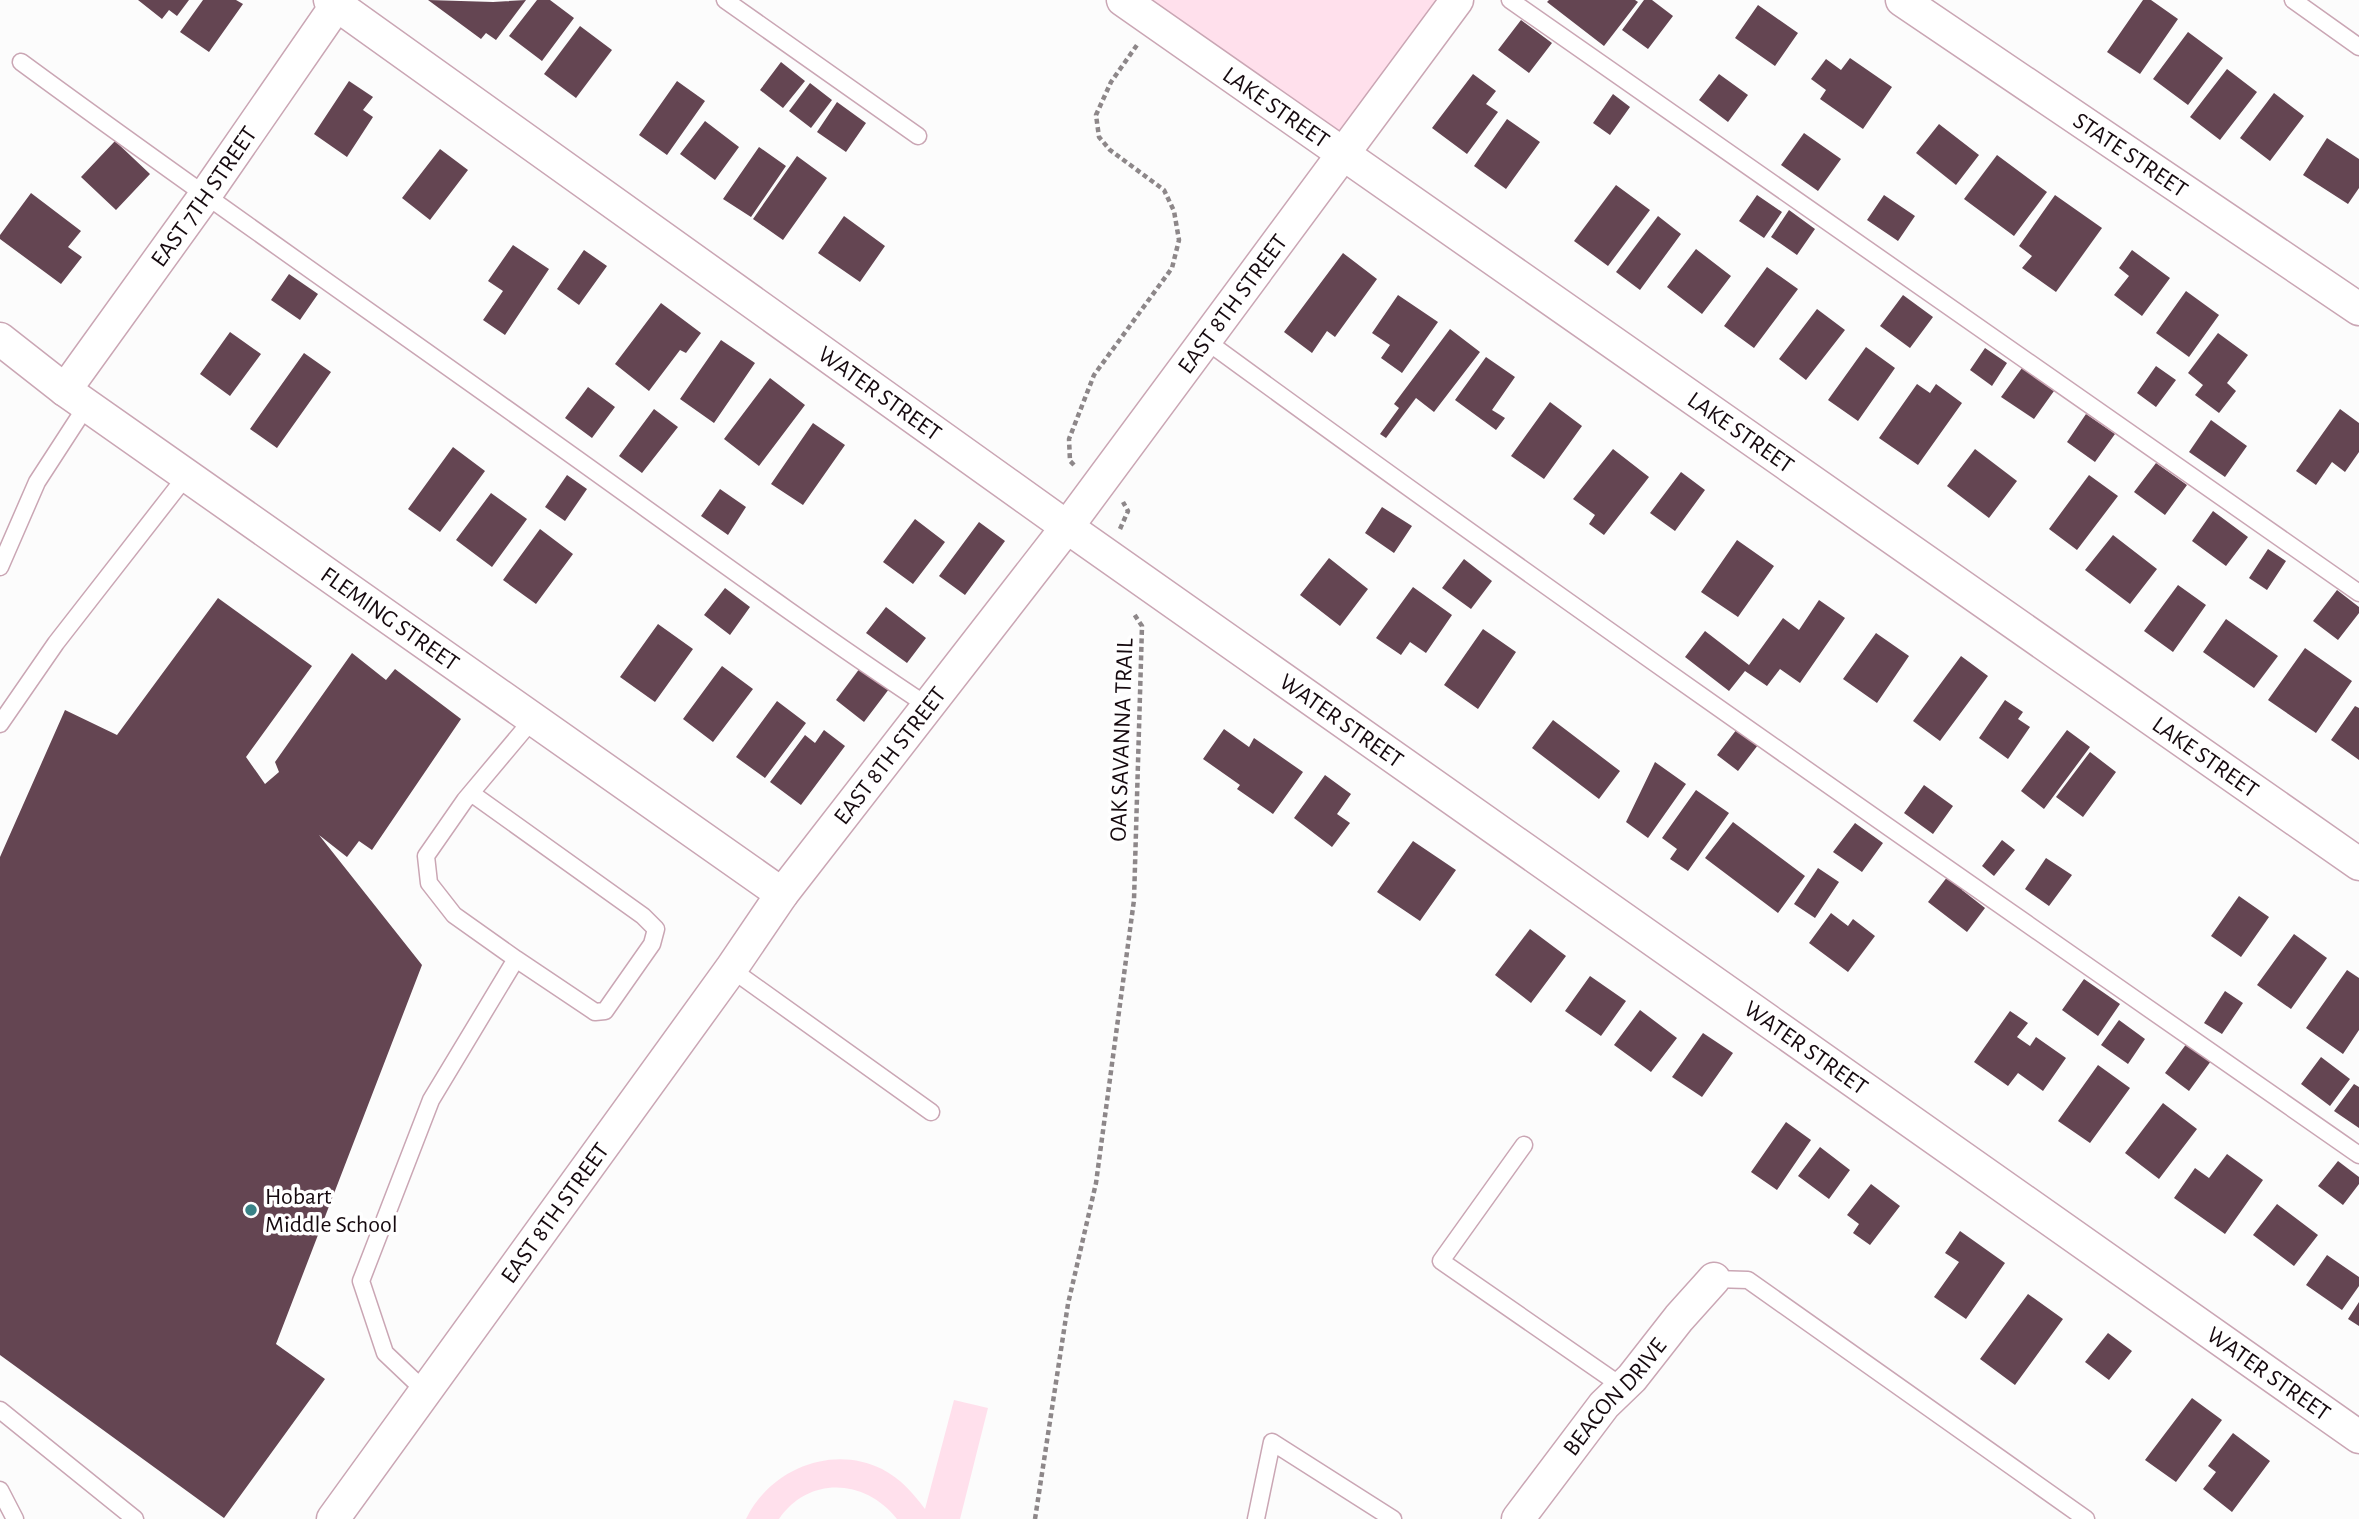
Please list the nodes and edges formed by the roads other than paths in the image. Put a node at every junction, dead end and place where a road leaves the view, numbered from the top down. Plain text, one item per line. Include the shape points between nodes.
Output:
1 (725, 0) edge
2 (1123, 0) edge
3 (1457, 0) edge
4 (1510, 0) edge
5 (1902, 0) edge
6 (2293, 0) edge
7 (336, 2) edge
8 (2359, 47) edge
9 (21, 62) dead end
10 (918, 136) dead end
11 (1343, 153) junction
12 (205, 197) junction
13 (2354, 296) edge
14 (0, 340) edge
15 (1205, 340) junction
16 (76, 398) junction
17 (187, 475) junction
18 (1067, 527) junction
19 (0, 567) edge
20 (2359, 593) edge
21 (928, 706) junction
22 (533, 719) junction
23 (0, 724) edge
24 (471, 793) junction
25 (2359, 864) edge
26 (782, 894) junction
27 (516, 959) junction
28 (730, 969) junction
29 (931, 1112) dead end
30 (1524, 1145) dead end
31 (2359, 1156) edge
32 (1714, 1279) joint
33 (1623, 1387) junction
34 (425, 1391) junction
35 (0, 1410) edge
36 (2359, 1437) edge
37 (0, 1490) edge
38 (15, 1519) edge
39 (135, 1519) edge
40 (333, 1519) edge
41 (1256, 1519) edge
42 (1393, 1519) edge
43 (1518, 1519) edge
44 (2086, 1519) edge

1 - 10 lane
2 - 11 street, LAKE STREET
3 - 11 street, EAST 8TH STREET
4 - 20 lane
5 - 13 street, STATE STREET
6 - 8 lane
7 - 12 street, EAST 7TH STREET
7 - 18 street, WATER STREET
9 - 12 lane
11 - 15 street, EAST 8TH STREET
11 - 25 street, LAKE STREET
12 - 16 street, EAST 7TH STREET
12 - 21 lane
14 - 16 street, FLEMING STREET
15 - 18 street, EAST 8TH STREET
15 - 31 lane via 1600,624
16 - 17 street, FLEMING STREET
16 - 19 lane
17 - 22 street, FLEMING STREET
17 - 23 lane via 56,643
18 - 21 street, EAST 8TH STREET
18 - 36 street, WATER STREET
21 - 26 street, EAST 8TH STREET
22 - 24 lane
22 - 26 street, FLEMING STREET
24 - 27 lane via 426,856 429,883 454,915
24 - 27 lane via 656,929 652,944 605,1010 595,1012
26 - 28 street, EAST 8TH STREET
27 - 34 lane via 431,1100 360,1281 385,1353
28 - 29 lane
28 - 34 street, EAST 8TH STREET
30 - 33 lane via 1441,1261
32 - 33 street, BEACON DRIVE
32 - 44 lane via 1748,1280
33 - 43 street, BEACON DRIVE via 1580,1434
34 - 40 street, EAST 8TH STREET
35 - 39 lane
37 - 38 lane
41 - 42 lane via 1272,1442

